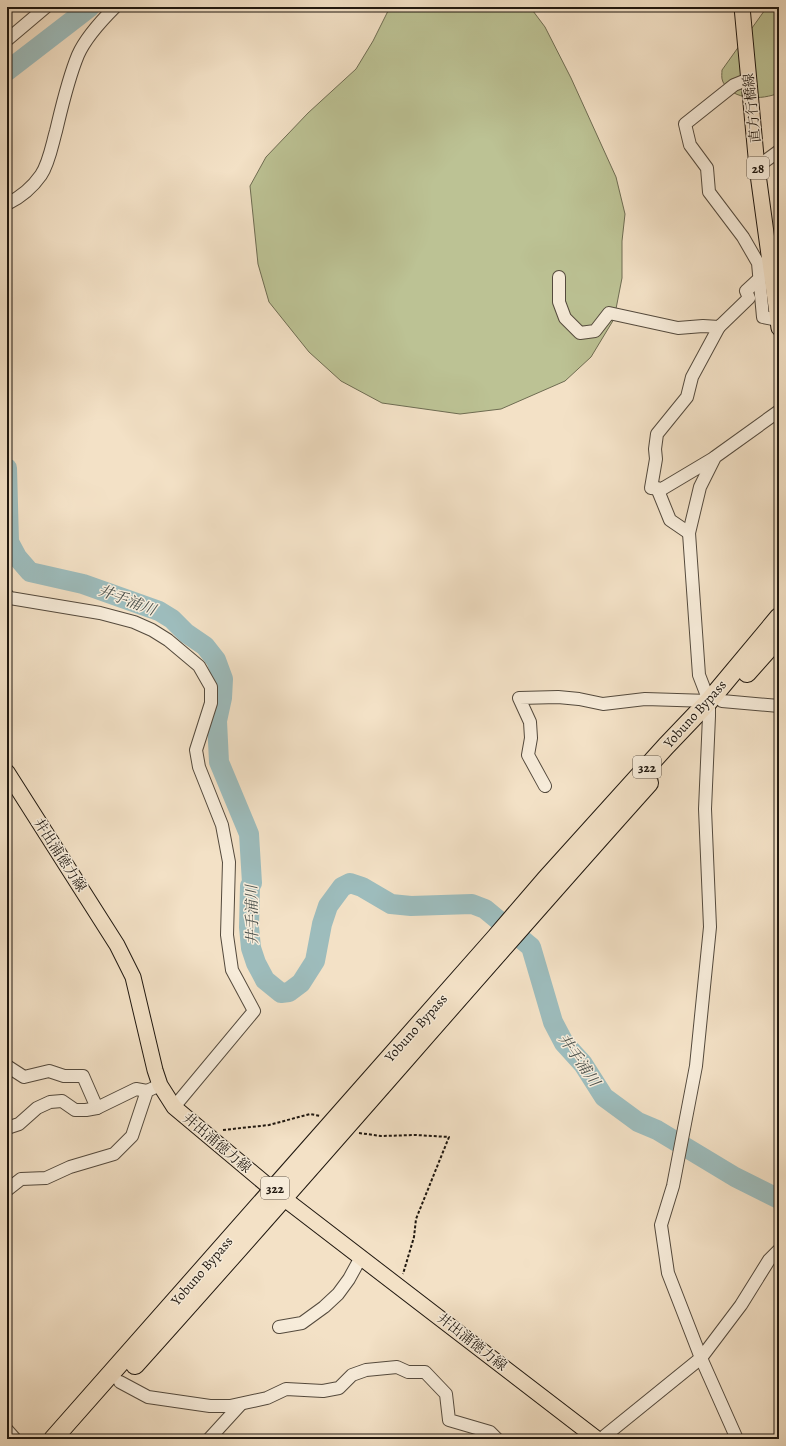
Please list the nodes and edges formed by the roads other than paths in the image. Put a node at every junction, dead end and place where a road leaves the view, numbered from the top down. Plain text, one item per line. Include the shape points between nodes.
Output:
1 (46, 7) edge
2 (115, 7) edge
3 (742, 7) edge
4 (7, 40) edge
5 (749, 79) junction
6 (779, 152) edge
7 (758, 167) junction
8 (7, 204) edge
9 (559, 277) dead end
10 (759, 279) junction
11 (778, 324) edge
12 (719, 327) junction
13 (779, 411) edge
14 (715, 457) junction
15 (657, 488) junction
16 (689, 532) junction
17 (7, 596) edge
18 (779, 617) edge
19 (779, 638) edge
20 (713, 706) junction
21 (779, 706) edge
22 (7, 772) edge
23 (545, 786) dead end
24 (7, 1066) edge
25 (154, 1088) junction
26 (174, 1107) junction
27 (97, 1108) junction
28 (7, 1128) edge
29 (7, 1190) edge
30 (279, 1194) junction
31 (779, 1250) edge
32 (361, 1257) junction
33 (279, 1328) dead end
34 (701, 1358) junction
35 (120, 1382) junction
36 (241, 1404) junction
37 (7, 1430) edge
38 (15, 1439) edge
39 (53, 1439) edge
40 (69, 1439) edge
41 (210, 1439) edge
42 (497, 1439) edge
43 (597, 1439) edge
44 (601, 1439) edge
45 (737, 1439) edge

1 - 4 street
2 - 8 street via 102,20 78,54 66,89 51,151 42,174 28,191
3 - 5 main road, 直方行橋線 / 28
5 - 7 main road, 直方行橋線 / 28
5 - 10 street via 734,85 685,124 690,145 707,168 709,192 743,237 758,262
6 - 7 street
7 - 11 main road, 直方行橋線 / 28
9 - 12 street via 559,302 565,318 580,333 596,331 609,313 678,328
10 - 11 street via 763,317
10 - 12 street via 746,291 749,298
12 - 15 street via 692,377 686,397 657,434 651,488
13 - 14 street
14 - 15 street via 662,489
14 - 16 street via 700,487
15 - 16 street via 670,520
16 - 20 street via 699,675
17 - 26 street via 100,613 134,622 152,630 200,666 211,687 211,703 196,750 199,767 222,825 229,862 227,935 232,970 254,1011
18 - 20 highway, Yobuno Bypass / 322
19 - 20 highway, Yobuno Bypass / 322
20 - 21 street
20 - 23 street via 645,699 603,704 558,697 518,698 530,722 528,755
20 - 30 highway, Yobuno Bypass / 322 via 519,920
20 - 34 street via 705,809 710,927 696,1066 674,1186 661,1225 668,1274
22 - 25 main road, 井出浦徳力線 via 117,944 133,977 154,1070
24 - 27 street via 24,1077 50,1071 64,1076 83,1076
25 - 26 main road, 井出浦徳力線
25 - 27 street via 136,1089
25 - 29 street via 132,1136 114,1154 70,1167 46,1178 21,1179
26 - 30 main road, 井出浦徳力線
27 - 28 street via 75,1110 62,1102 50,1102 37,1108 19,1124
30 - 32 main road, 井出浦徳力線
30 - 35 highway, Yobuno Bypass / 322
30 - 39 highway, Yobuno Bypass / 322
31 - 34 street via 769,1260 741,1305
32 - 33 street via 338,1294 324,1307 302,1323
32 - 43 main road, 井出浦徳力線
34 - 44 street
34 - 45 street
35 - 36 street via 148,1397 210,1406
35 - 40 highway, Yobuno Bypass / 322
36 - 41 street
36 - 42 street via 267,1398 286,1389 323,1391 339,1388 352,1376 366,1370 397,1367 408,1372 425,1372 446,1394 449,1420 490,1432
37 - 38 street

